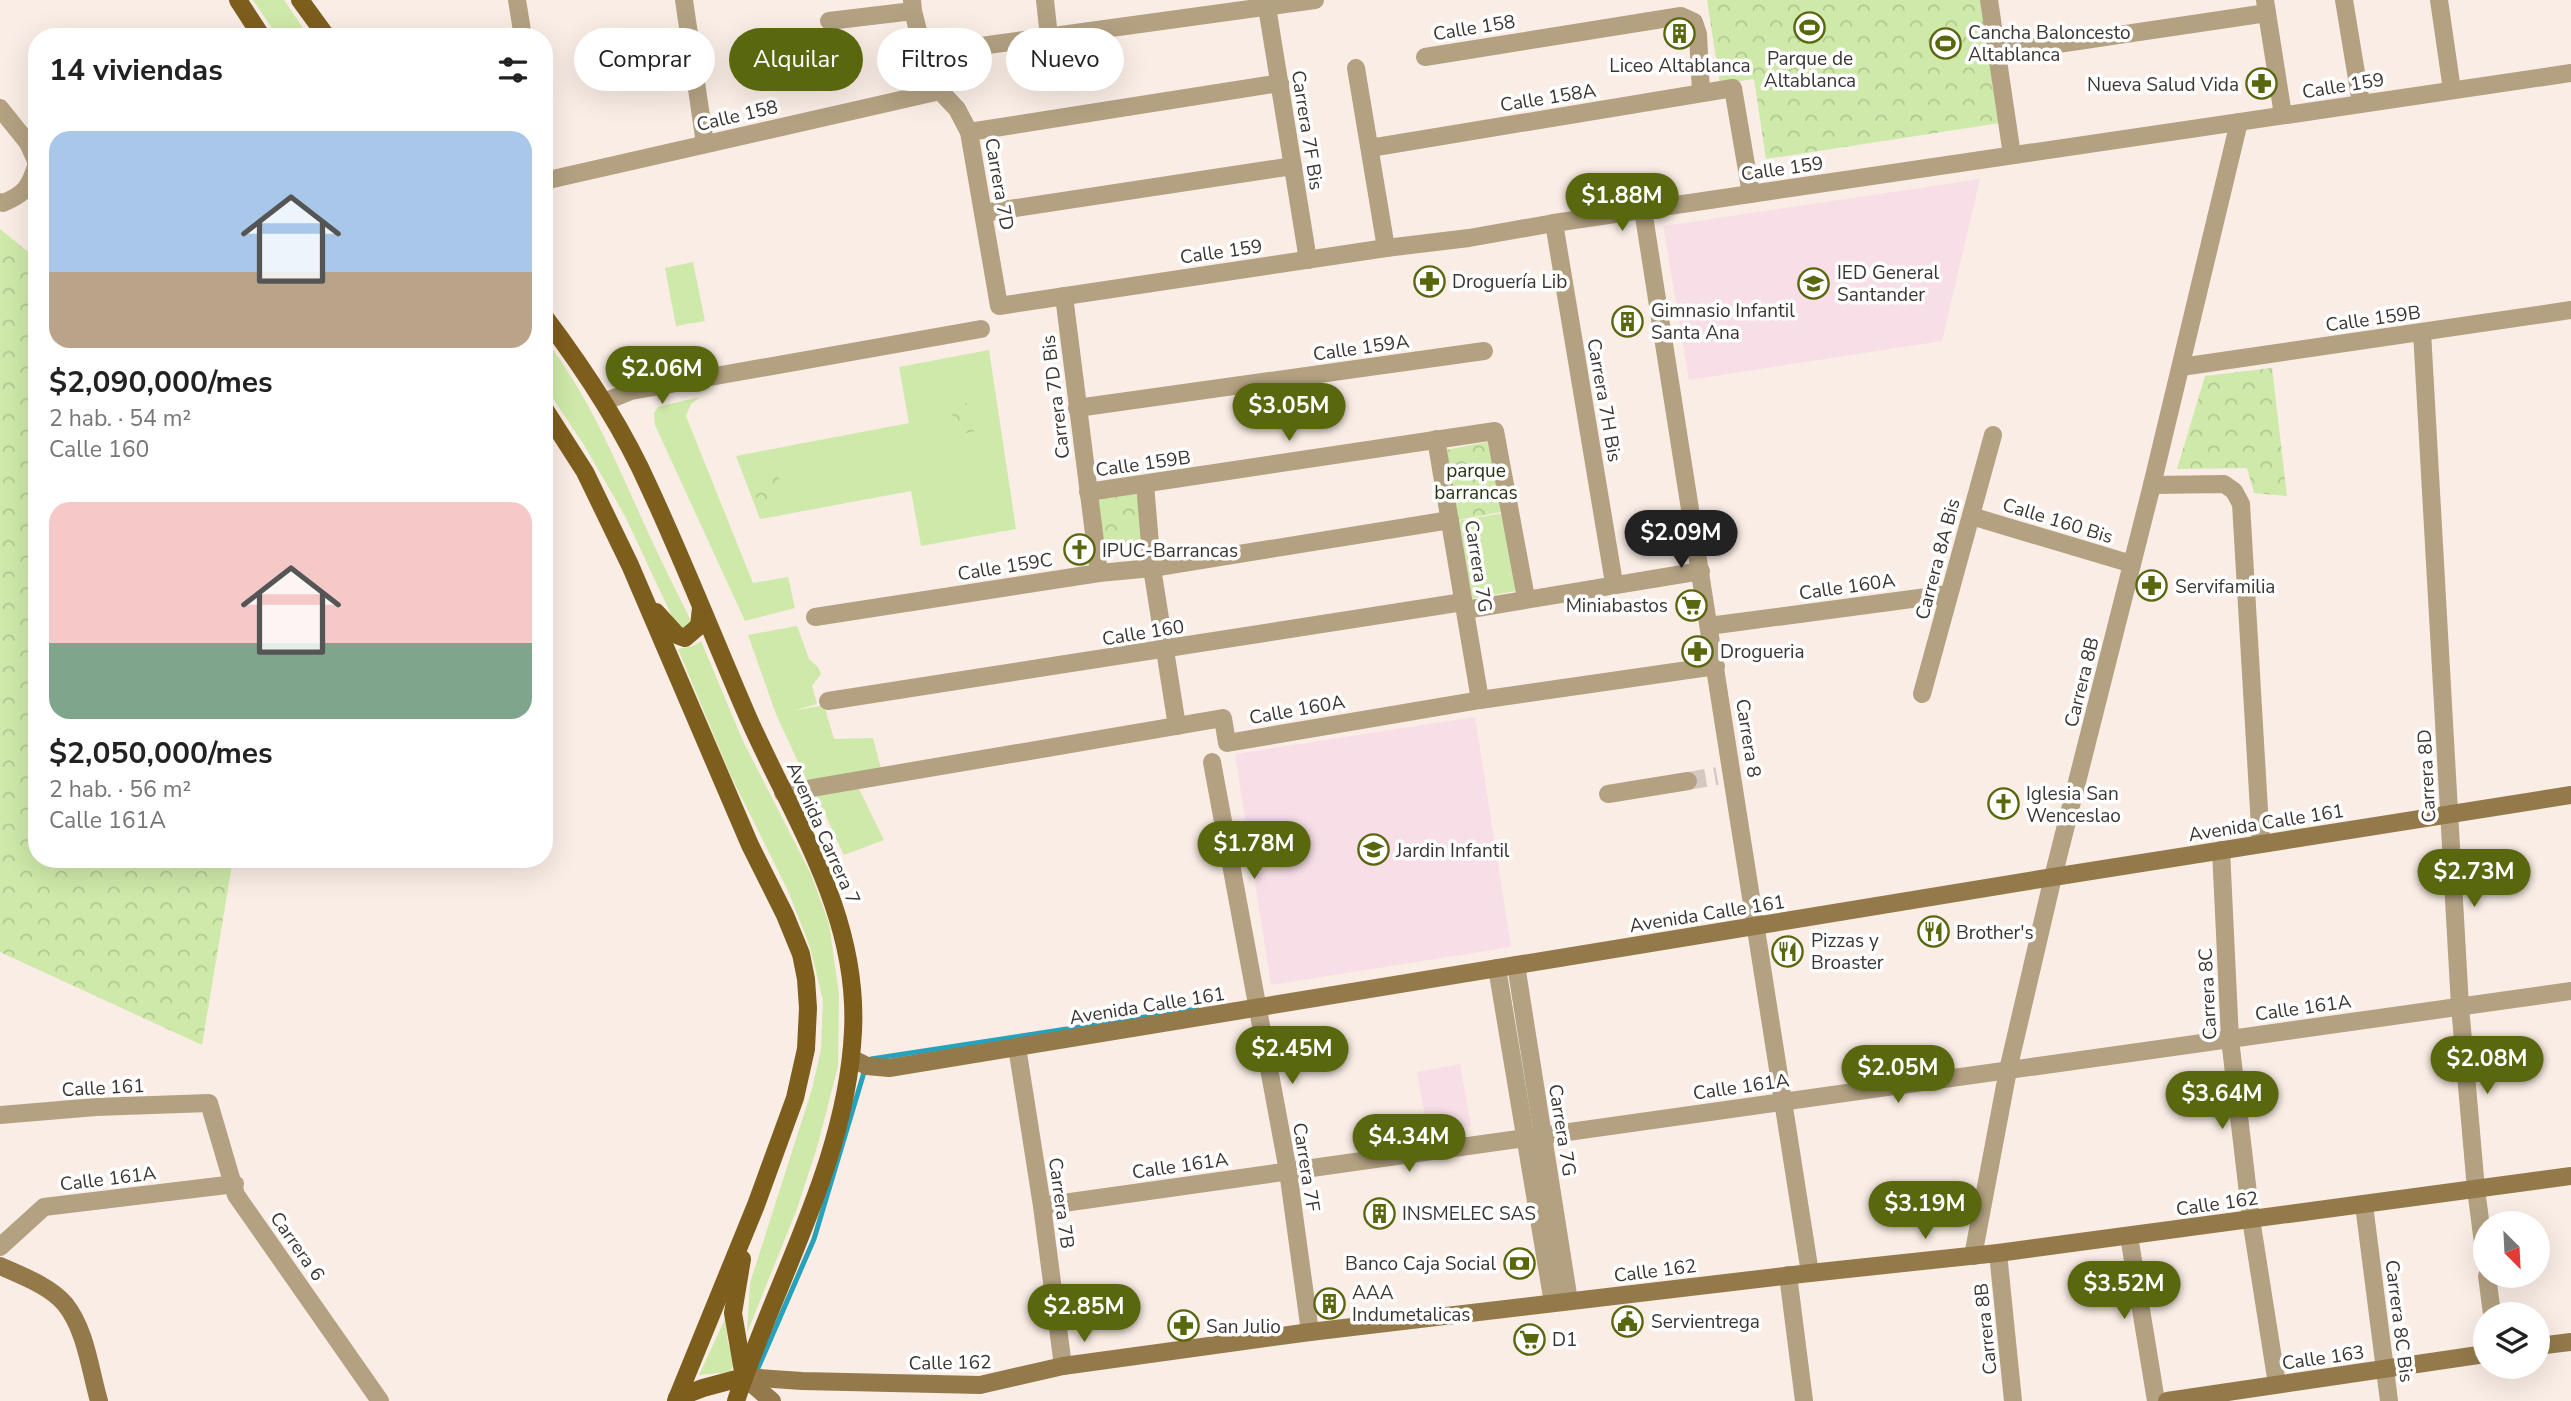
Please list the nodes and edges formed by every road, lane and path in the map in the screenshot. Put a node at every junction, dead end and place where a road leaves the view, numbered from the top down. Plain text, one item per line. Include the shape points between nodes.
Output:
1 (238, 0) edge
2 (300, 0) edge
3 (517, 0) edge
4 (684, 0) edge
5 (1045, 0) edge
6 (1315, 0) edge
7 (1660, 0) edge
8 (1989, 0) edge
9 (2344, 0) edge
10 (2440, 0) edge
11 (913, 6) edge
12 (1267, 6) junction
13 (2266, 6) edge
14 (1209, 7) edge
15 (1661, 19) junction
16 (829, 21) dead end
17 (256, 28) edge
18 (320, 28) edge
19 (522, 28) edge
20 (918, 28) edge
21 (1048, 28) edge
22 (1097, 28) edge
23 (1997, 53) junction
24 (1425, 57) dead end
25 (1356, 68) dead end
26 (2571, 72) edge
27 (1279, 83) junction
28 (2452, 90) junction
29 (940, 91) joint
30 (1701, 93) junction
31 (2361, 103) junction
32 (0, 108) edge
33 (2283, 115) junction
34 (2238, 122) junction
35 (969, 132) junction
36 (28, 143) edge
37 (705, 144) junction
38 (1370, 148) junction
39 (2012, 155) junction
40 (1293, 166) junction
41 (553, 179) edge
42 (28, 185) edge
43 (1751, 194) junction
44 (0, 202) edge
45 (1643, 210) junction
46 (983, 213) junction
47 (1554, 223) junction
48 (1387, 248) junction
49 (1308, 260) junction
50 (1064, 296) junction
51 (999, 306) joint
52 (2571, 310) edge
53 (553, 329) edge
54 (981, 329) dead end
55 (2422, 332) junction
56 (1484, 351) dead end
57 (2180, 367) junction
58 (604, 402) junction
59 (1077, 408) junction
60 (553, 422) edge
61 (1993, 435) dead end
62 (1436, 439) junction
63 (1145, 484) junction
64 (2152, 485) junction
65 (1088, 492) junction
66 (1971, 516) junction
67 (1450, 520) junction
68 (2132, 564) junction
69 (1152, 568) junction
70 (1701, 570) junction
71 (1099, 573) junction
72 (1614, 583) junction
73 (639, 586) junction
74 (1950, 594) junction
75 (1526, 598) junction
76 (1464, 606) junction
77 (701, 608) junction
78 (815, 617) dead end
79 (1709, 626) junction
80 (1164, 650) junction
81 (1716, 666) junction
82 (1922, 694) dead end
83 (1480, 700) junction
84 (828, 701) dead end
85 (1177, 726) junction
86 (1212, 762) dead end
87 (1688, 781) tunnel mouth
88 (783, 793) junction
89 (1608, 794) dead end
90 (2571, 795) edge
91 (2450, 814) junction
92 (2261, 844) junction
93 (2221, 850) junction
94 (2053, 877) junction
95 (1756, 926) junction
96 (1516, 965) junction
97 (1497, 968) junction
98 (2571, 991) edge
99 (2460, 1006) junction
100 (1258, 1007) junction
101 (2230, 1039) junction
102 (1017, 1047) junction
103 (851, 1058) junction
104 (2008, 1070) junction
105 (1784, 1101) junction
106 (209, 1103) joint
107 (0, 1115) edge
108 (1534, 1137) junction
109 (1288, 1171) junction
110 (2571, 1176) edge
111 (235, 1184) junction
112 (2476, 1189) junction
113 (2364, 1205) junction
114 (1042, 1206) junction
115 (2479, 1211) edge
116 (750, 1218) junction
117 (2251, 1219) junction
118 (2129, 1236) junction
119 (0, 1247) edge
120 (1998, 1253) junction
121 (1973, 1255) junction
122 (0, 1266) edge
123 (1810, 1273) junction
124 (1788, 1275) junction
125 (1561, 1302) junction
126 (1310, 1332) junction
127 (2571, 1342) edge
128 (2550, 1345) edge
129 (2473, 1356) edge
130 (1063, 1366) junction
131 (2384, 1369) junction
132 (744, 1377) junction
133 (2277, 1384) junction
134 (677, 1400) edge
135 (99, 1401) edge
136 (380, 1401) edge
137 (736, 1401) edge
138 (772, 1401) edge
139 (1804, 1401) edge
140 (2013, 1401) edge
141 (2156, 1401) edge
142 (2166, 1401) edge
143 (2389, 1401) edge

1 - 17 main road
2 - 18 main road
3 - 19 street
4 - 37 street
5 - 21 street
6 - 12 street
7 - 15 street
8 - 23 street
9 - 31 street
10 - 28 street
11 - 16 street
11 - 20 street, Carrera 7D
12 - 14 street
12 - 27 street, Carrera 7F Bis
13 - 23 street
13 - 33 street
14 - 22 street
15 - 24 street, Calle 158
15 - 30 street, Calle 158 via 1681,16 1694,22
23 - 39 street
25 - 38 street
26 - 28 street, Calle 159
27 - 35 street
27 - 40 street, Carrera 7F Bis
28 - 31 street, Calle 159
29 - 35 street, Carrera 7D
29 - 37 street, Calle 158
30 - 38 street, Calle 158A
30 - 43 street, Calle 158A via 1733,88
31 - 33 street, Calle 159
32 - 36 street
33 - 34 street, Calle 159
34 - 39 street, Calle 159
34 - 57 street, Carrera 8B
35 - 46 street, Carrera 7D
37 - 41 street, Calle 158
38 - 48 street
39 - 43 street, Calle 159
40 - 46 street
40 - 49 street, Carrera 7F Bis
42 - 44 street via 22,195
43 - 45 street, Calle 159
45 - 47 street, Calle 159
45 - 70 street, Carrera 8
46 - 51 street, Carrera 7D
47 - 48 street, Calle 159
47 - 72 street, Carrera 7H Bis
48 - 49 street, Calle 159
49 - 50 street, Calle 159
50 - 51 street, Calle 159
50 - 59 street, Carrera 7D Bis
52 - 55 street, Calle 159B
53 - 58 main road, Avenida Carrera 7
54 - 58 street via 636,390
55 - 57 street, Calle 159B
55 - 91 street, Carrera 8D
56 - 59 street, Calle 159A
57 - 64 street, Carrera 8B
58 - 77 main road, Avenida Carrera 7 via 649,485
59 - 65 street, Carrera 7D Bis
60 - 73 main road via 585,472
61 - 66 street, Carrera 8A Bis
62 - 63 street, Calle 159B
62 - 67 street, Carrera 7G
62 - 75 street, Calle 159B via 1495,431
63 - 65 street, Calle 159B
63 - 69 street
64 - 68 street, Carrera 8B
64 - 92 street via 2224,484 2241,504
65 - 71 street, Carrera 7D Bis
66 - 68 street, Calle 160 Bis
66 - 74 street, Carrera 8A Bis
67 - 69 street, Calle 159C
67 - 76 street, Carrera 7G
68 - 94 street, Carrera 8B
69 - 71 street, Calle 159C
69 - 80 street
70 - 72 street, Calle 160
70 - 79 street, Carrera 8
71 - 78 street, Calle 159C
72 - 75 street, Calle 160
73 - 77 main road via 662,621 685,638 699,626
73 - 116 main road via 750,845 785,915 806,979 806,1049 795,1098
74 - 79 street, Calle 160A
74 - 82 street, Carrera 8A Bis
75 - 76 street, Calle 160
76 - 80 street, Calle 160
76 - 83 street, Carrera 7G
77 - 88 main road, Avenida Carrera 7
79 - 81 street, Carrera 8
80 - 84 street, Calle 160
80 - 85 street
81 - 83 street, Calle 160A
81 - 95 street, Carrera 8 via 1725,775
83 - 85 street, Calle 160A via 1227,743 1223,718
85 - 88 street, Calle 160A
86 - 100 street, Carrera 7F
87 - 89 street
88 - 103 main road, Avenida Carrera 7 via 836,907 853,998
90 - 91 street, Avenida Calle 161
91 - 92 street, Avenida Calle 161
91 - 99 street, Carrera 8D
92 - 93 street, Avenida Calle 161
93 - 94 street, Avenida Calle 161
93 - 101 street, Carrera 8C
94 - 95 street, Avenida Calle 161
94 - 104 street, Carrera 8B
95 - 96 street, Avenida Calle 161
95 - 105 street, Carrera 8
96 - 97 street, Avenida Calle 161
96 - 108 street, Carrera 7G
97 - 100 street, Avenida Calle 161
97 - 108 street, Carrera 7G
98 - 99 street, Calle 161A
99 - 101 street, Calle 161A
99 - 112 street, Carrera 8D
100 - 102 street, Avenida Calle 161
100 - 109 street, Carrera 7F
101 - 104 street, Calle 161A
101 - 117 street, Carrera 8C
102 - 103 street, Avenida Calle 161 via 889,1068 867,1066
102 - 114 street, Carrera 7B
103 - 132 main road, Avenida Carrera 7 via 827,1161
104 - 105 street, Calle 161A
104 - 121 street, Carrera 8B
105 - 108 street, Calle 161A
105 - 123 street, Carrera 8
106 - 107 street, Calle 161
106 - 111 street, Carrera 6
108 - 109 street, Calle 161A
108 - 125 street, Carrera 7G
109 - 114 street, Calle 161A
109 - 126 street, Carrera 7F
110 - 112 street, Calle 162
111 - 119 street, Calle 161A via 44,1207
111 - 136 street, Carrera 6 via 236,1195
112 - 113 street, Calle 162
112 - 115 street, Carrera 8D
113 - 117 street, Calle 162
113 - 131 street, Carrera 8C Bis
114 - 130 street, Carrera 7B
116 - 132 main road via 733,1313
116 - 134 main road
117 - 118 street, Calle 162
117 - 133 street, Carrera 8C
118 - 120 street, Calle 162
118 - 141 street
120 - 121 street, Calle 162
120 - 140 street, Carrera 8B
121 - 123 street, Calle 162
122 - 135 street via 64,1302 80,1331
123 - 124 street, Calle 162
124 - 125 street, Calle 162
124 - 139 street
125 - 126 street, Calle 162
126 - 130 street, Calle 162
127 - 128 street
129 - 131 street, Calle 163
130 - 132 street, Calle 162 via 981,1385
131 - 133 street, Calle 163
131 - 143 street, Carrera 8C Bis
132 - 134 main road
132 - 137 main road, Avenida Carrera 7
132 - 138 street
133 - 142 street, Calle 163

